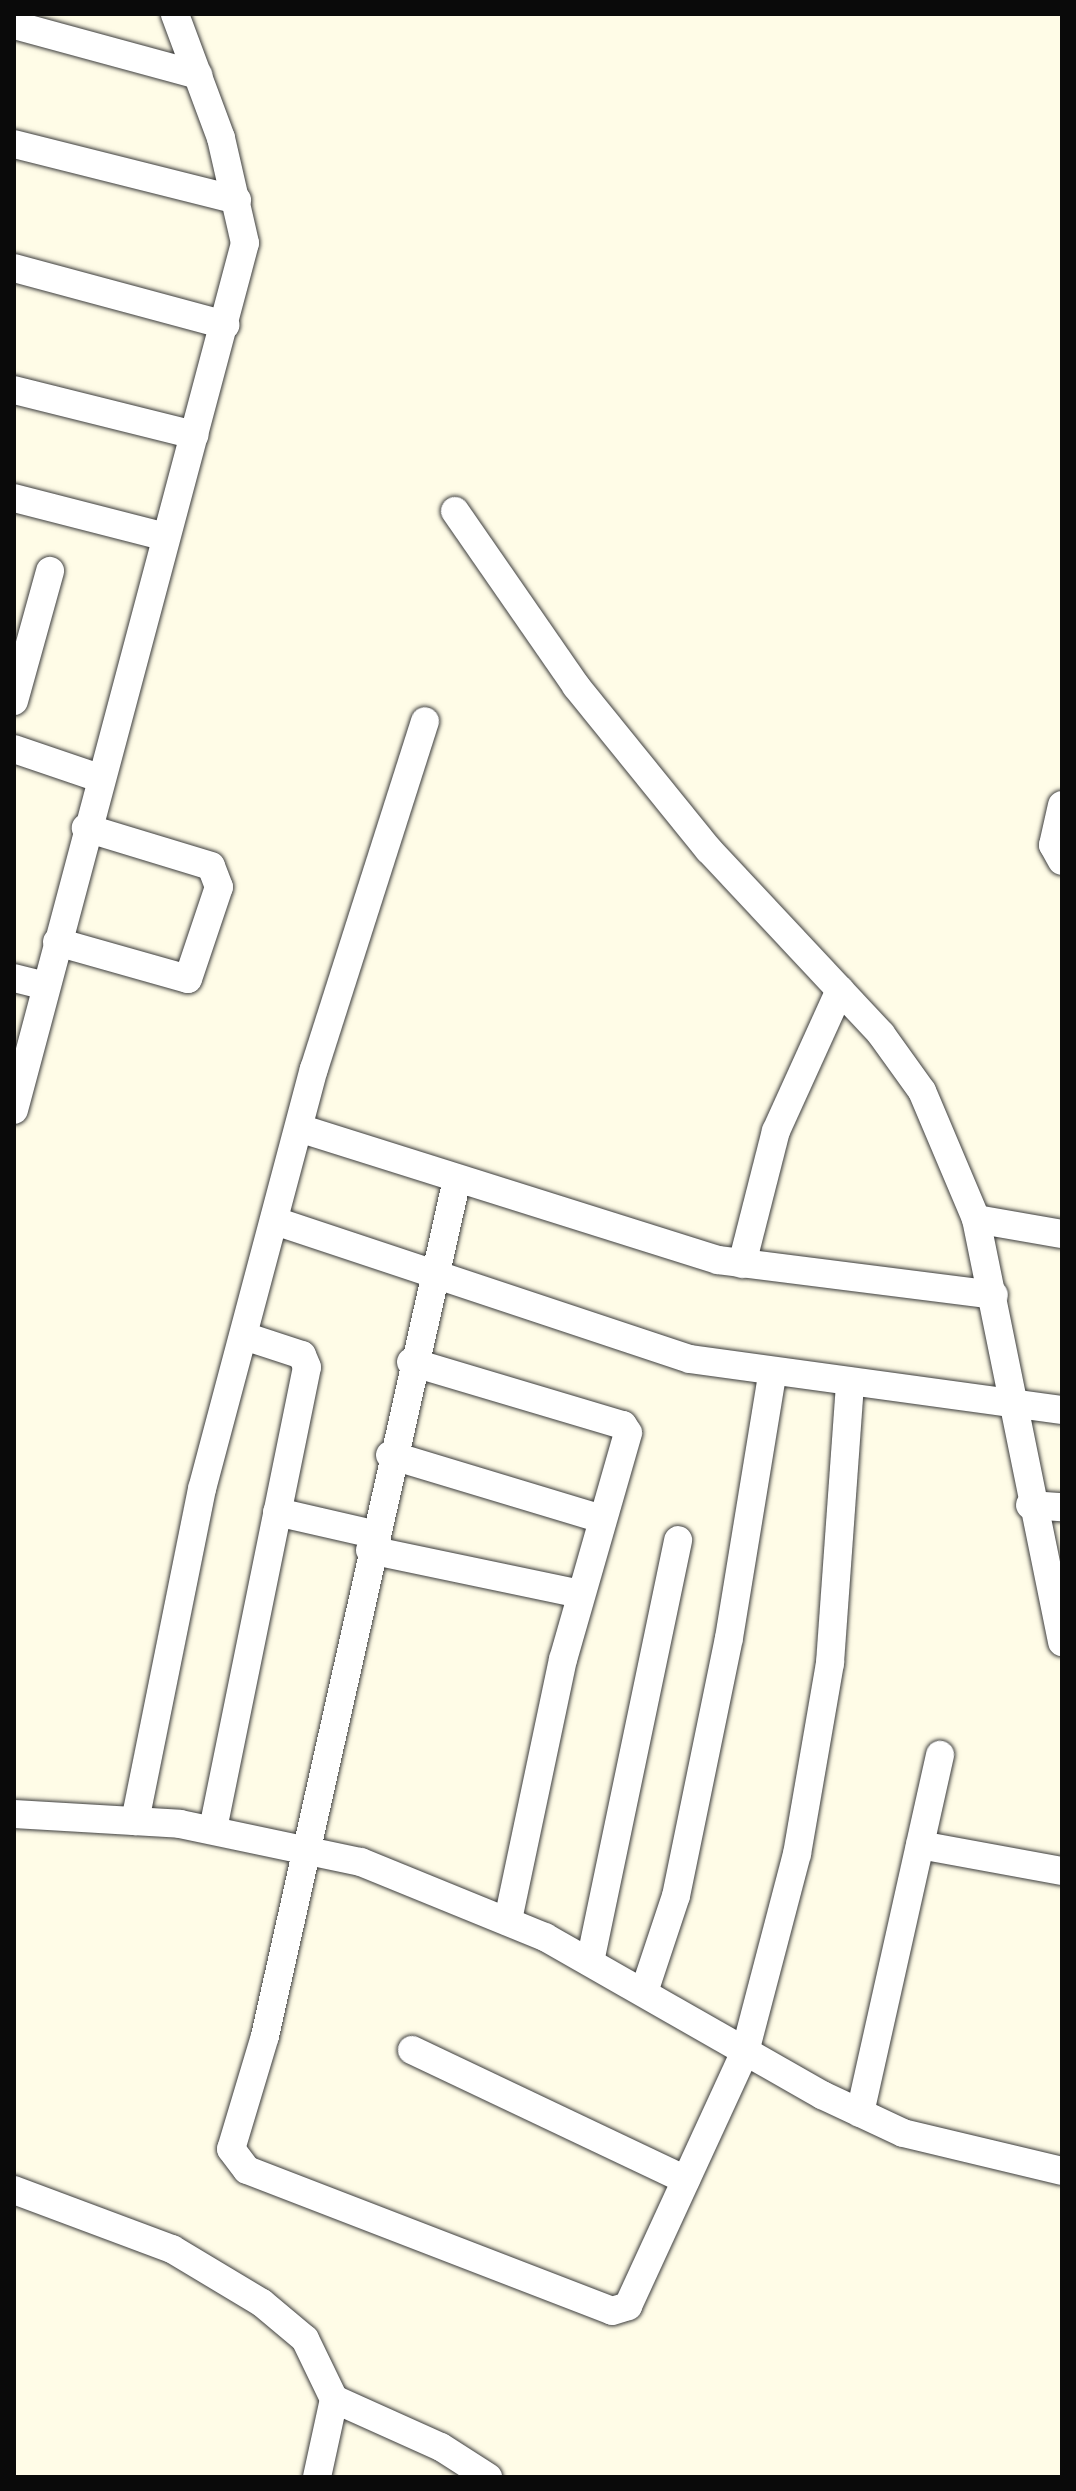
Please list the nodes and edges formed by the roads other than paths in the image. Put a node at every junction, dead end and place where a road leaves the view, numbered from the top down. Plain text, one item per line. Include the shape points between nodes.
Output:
1 (175, 14) edge
2 (14, 25) edge
3 (198, 75) junction
4 (14, 144) edge
5 (237, 200) junction
6 (14, 268) edge
7 (225, 325) junction
8 (14, 390) edge
9 (194, 435) junction
10 (14, 498) edge
11 (455, 511) dead end
12 (166, 537) junction
13 (50, 571) dead end
14 (14, 701) edge
15 (425, 721) dead end
16 (14, 749) edge
17 (99, 778) junction
18 (1062, 805) edge
19 (86, 828) junction
20 (1062, 861) edge
21 (57, 942) junction
22 (14, 978) edge
23 (46, 986) junction
24 (840, 990) junction
25 (14, 1110) edge
26 (299, 1128) junction
27 (457, 1179) junction
28 (976, 1219) junction
29 (275, 1221) junction
30 (1062, 1234) edge
31 (742, 1264) junction
32 (430, 1271) junction
33 (994, 1295) junction
34 (244, 1336) junction
35 (411, 1362) junction
36 (772, 1374) junction
37 (850, 1382) junction
38 (1014, 1403) junction
39 (1062, 1410) edge
40 (390, 1455) junction
41 (1030, 1505) junction
42 (1062, 1507) edge
43 (277, 1512) junction
44 (602, 1519) junction
45 (678, 1540) dead end
46 (371, 1542) junction
47 (580, 1594) junction
48 (1062, 1642) edge
49 (940, 1755) dead end
50 (14, 1814) edge
51 (135, 1821) junction
52 (213, 1829) junction
53 (305, 1845) junction
54 (920, 1845) junction
55 (1062, 1871) edge
56 (508, 1921) junction
57 (590, 1962) junction
58 (644, 1992) junction
59 (412, 2050) dead end
60 (745, 2052) junction
61 (860, 2113) junction
62 (1062, 2171) edge
63 (686, 2180) junction
64 (14, 2190) edge
65 (334, 2399) junction
66 (317, 2477) edge
67 (488, 2477) edge

1 - 3 street
2 - 3 street
3 - 5 street
4 - 5 street
5 - 7 street via 245,243
6 - 7 street
7 - 9 street
8 - 9 street
9 - 12 street
10 - 12 street
11 - 24 street via 585,697 709,850
12 - 17 street
13 - 14 street
15 - 26 street
16 - 17 street
17 - 19 street
18 - 20 street via 1053,845
19 - 21 street
19 - 21 street via 211,866 219,887 188,979
21 - 23 street
22 - 23 street
23 - 25 street
24 - 28 street via 922,1091
24 - 31 street via 776,1131
26 - 27 street
26 - 29 street
27 - 31 street
27 - 32 street
28 - 30 street
28 - 33 street
29 - 32 street
29 - 34 street
31 - 33 street
32 - 35 street
32 - 36 street via 690,1359
33 - 38 street
34 - 43 street via 306,1362
34 - 51 street via 202,1489
35 - 40 street
35 - 44 street via 626,1427
36 - 37 street
36 - 58 street via 759,1482 682,1869
37 - 38 street
37 - 60 street via 830,1663 797,1854
38 - 39 street
38 - 41 street
40 - 44 street
40 - 46 street
41 - 42 street
41 - 48 street
43 - 46 street
43 - 52 street
44 - 47 street
45 - 57 street
46 - 47 street
46 - 53 street
47 - 56 street
49 - 54 street
50 - 51 street
51 - 52 street
52 - 53 street
53 - 56 street
53 - 63 street via 258,2066 231,2149 236,2163 393,2231 618,2312 633,2298
54 - 55 street
54 - 61 street
56 - 57 street
57 - 58 street
58 - 60 street
59 - 63 street
60 - 61 street
60 - 63 street
61 - 62 street via 903,2133
64 - 65 street via 84,2211 216,2272 305,2339
65 - 66 street
65 - 67 street via 441,2447

